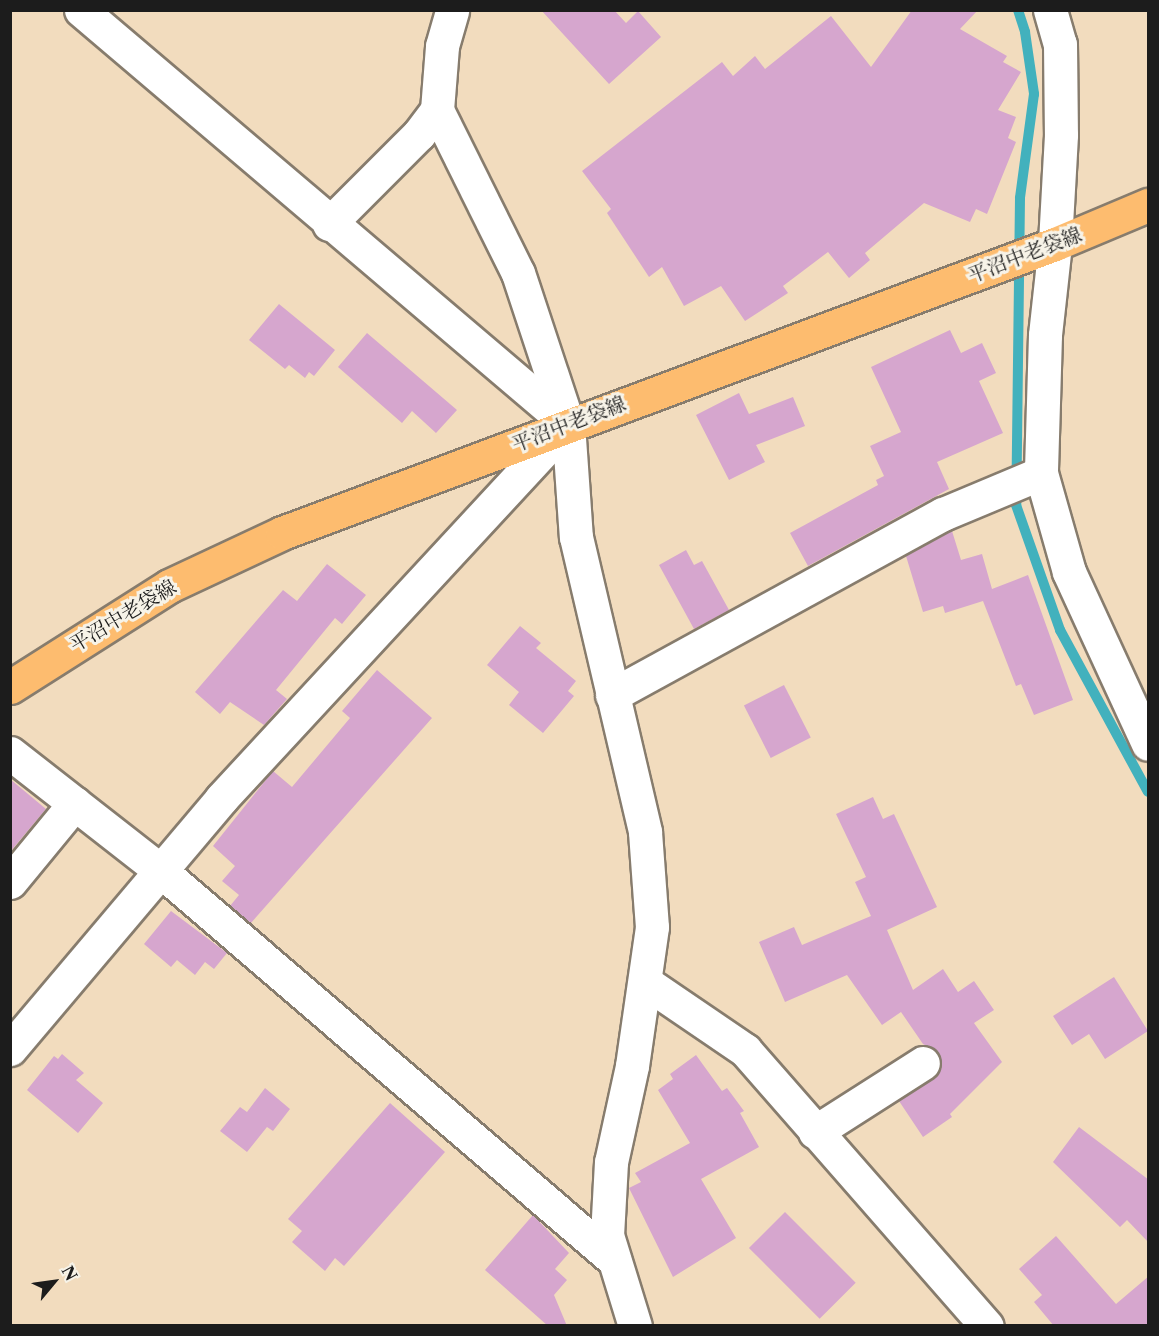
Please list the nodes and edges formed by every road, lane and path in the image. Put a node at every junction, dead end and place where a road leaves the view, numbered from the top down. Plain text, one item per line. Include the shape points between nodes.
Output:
1 (81, 10) edge
2 (452, 10) edge
3 (1050, 10) edge
4 (437, 111) junction
5 (1149, 205) edge
6 (329, 224) junction
7 (1056, 244) junction
8 (568, 424) junction
9 (1041, 473) junction
10 (10, 687) edge
11 (612, 694) junction
12 (1149, 744) edge
13 (10, 753) edge
14 (75, 803) junction
15 (161, 871) junction
16 (10, 882) edge
17 (645, 982) junction
18 (10, 1049) edge
19 (923, 1063) dead end
20 (815, 1132) junction
21 (614, 1260) junction
22 (635, 1326) edge
23 (987, 1326) edge

1 - 6 street
2 - 4 street via 442,46
3 - 7 street via 1060,44
4 - 6 street
4 - 8 street via 518,273
5 - 7 main road, 平沼中老袋線
6 - 8 street
7 - 8 main road, 平沼中老袋線
7 - 9 street via 1045,335
8 - 10 main road, 平沼中老袋線 via 282,533 169,586
8 - 11 street via 576,537
8 - 15 street via 221,799
9 - 11 street via 944,514
9 - 12 street via 1069,573
11 - 17 street via 645,832 652,927
13 - 14 street
14 - 15 street
14 - 16 street
15 - 18 street
15 - 21 street
17 - 20 street via 745,1050
17 - 21 street via 611,1162 607,1234
19 - 20 street
20 - 23 street
21 - 22 street

